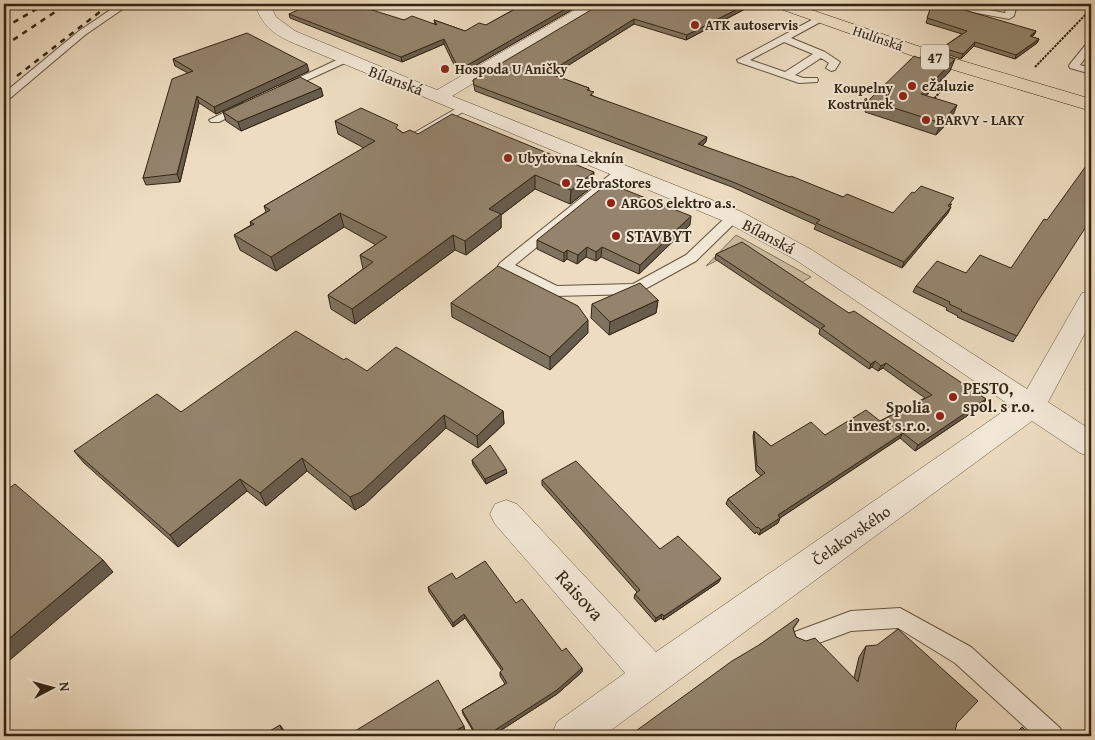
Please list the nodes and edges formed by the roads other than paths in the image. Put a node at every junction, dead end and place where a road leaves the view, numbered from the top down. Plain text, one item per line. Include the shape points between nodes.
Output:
1 (125, 4) edge
2 (263, 4) edge
3 (596, 4) edge
4 (780, 4) edge
5 (945, 4) edge
6 (1012, 4) edge
7 (822, 18) junction
8 (783, 38) junction
9 (1091, 44) edge
10 (821, 54) junction
11 (343, 60) junction
12 (831, 68) dead end
13 (1091, 71) edge
14 (786, 76) junction
15 (813, 80) dead end
16 (276, 91) edge
17 (439, 96) junction
18 (4, 98) edge
19 (250, 103) edge
20 (1091, 105) edge
21 (464, 107) junction
22 (215, 120) dead end
23 (406, 141) edge
24 (621, 172) junction
25 (734, 217) junction
26 (1091, 299) edge
27 (1032, 406) junction
28 (1091, 444) edge
29 (506, 514) dead end
30 (800, 640) edge
31 (653, 676) junction
32 (571, 736) edge
33 (1052, 736) edge

1 - 18 lane via 82,33
2 - 11 street, Bílanská via 267,18 277,28
3 - 17 street
4 - 7 main road, Hulínská / 47
5 - 6 lane via 1009,16
7 - 8 lane
7 - 20 main road, Hulínská / 47 via 950,63
8 - 10 lane
8 - 14 lane via 742,60
9 - 13 lane via 1074,66
10 - 12 lane via 835,62
10 - 14 lane
11 - 16 lane
11 - 17 street, Bílanská
14 - 15 lane
17 - 21 street, Bílanská
19 - 22 lane
21 - 23 lane
21 - 24 street, Bílanská
24 - 25 street, Bílanská
24 - 25 lane via 504,266 556,291 636,289 691,258
25 - 27 street, Bílanská via 804,255
26 - 27 street, Čelakovského
27 - 28 street, Bílanská
27 - 31 street, Čelakovského
29 - 31 street, Raisova
30 - 33 lane via 851,621 900,618 963,655
31 - 32 street, Čelakovského

